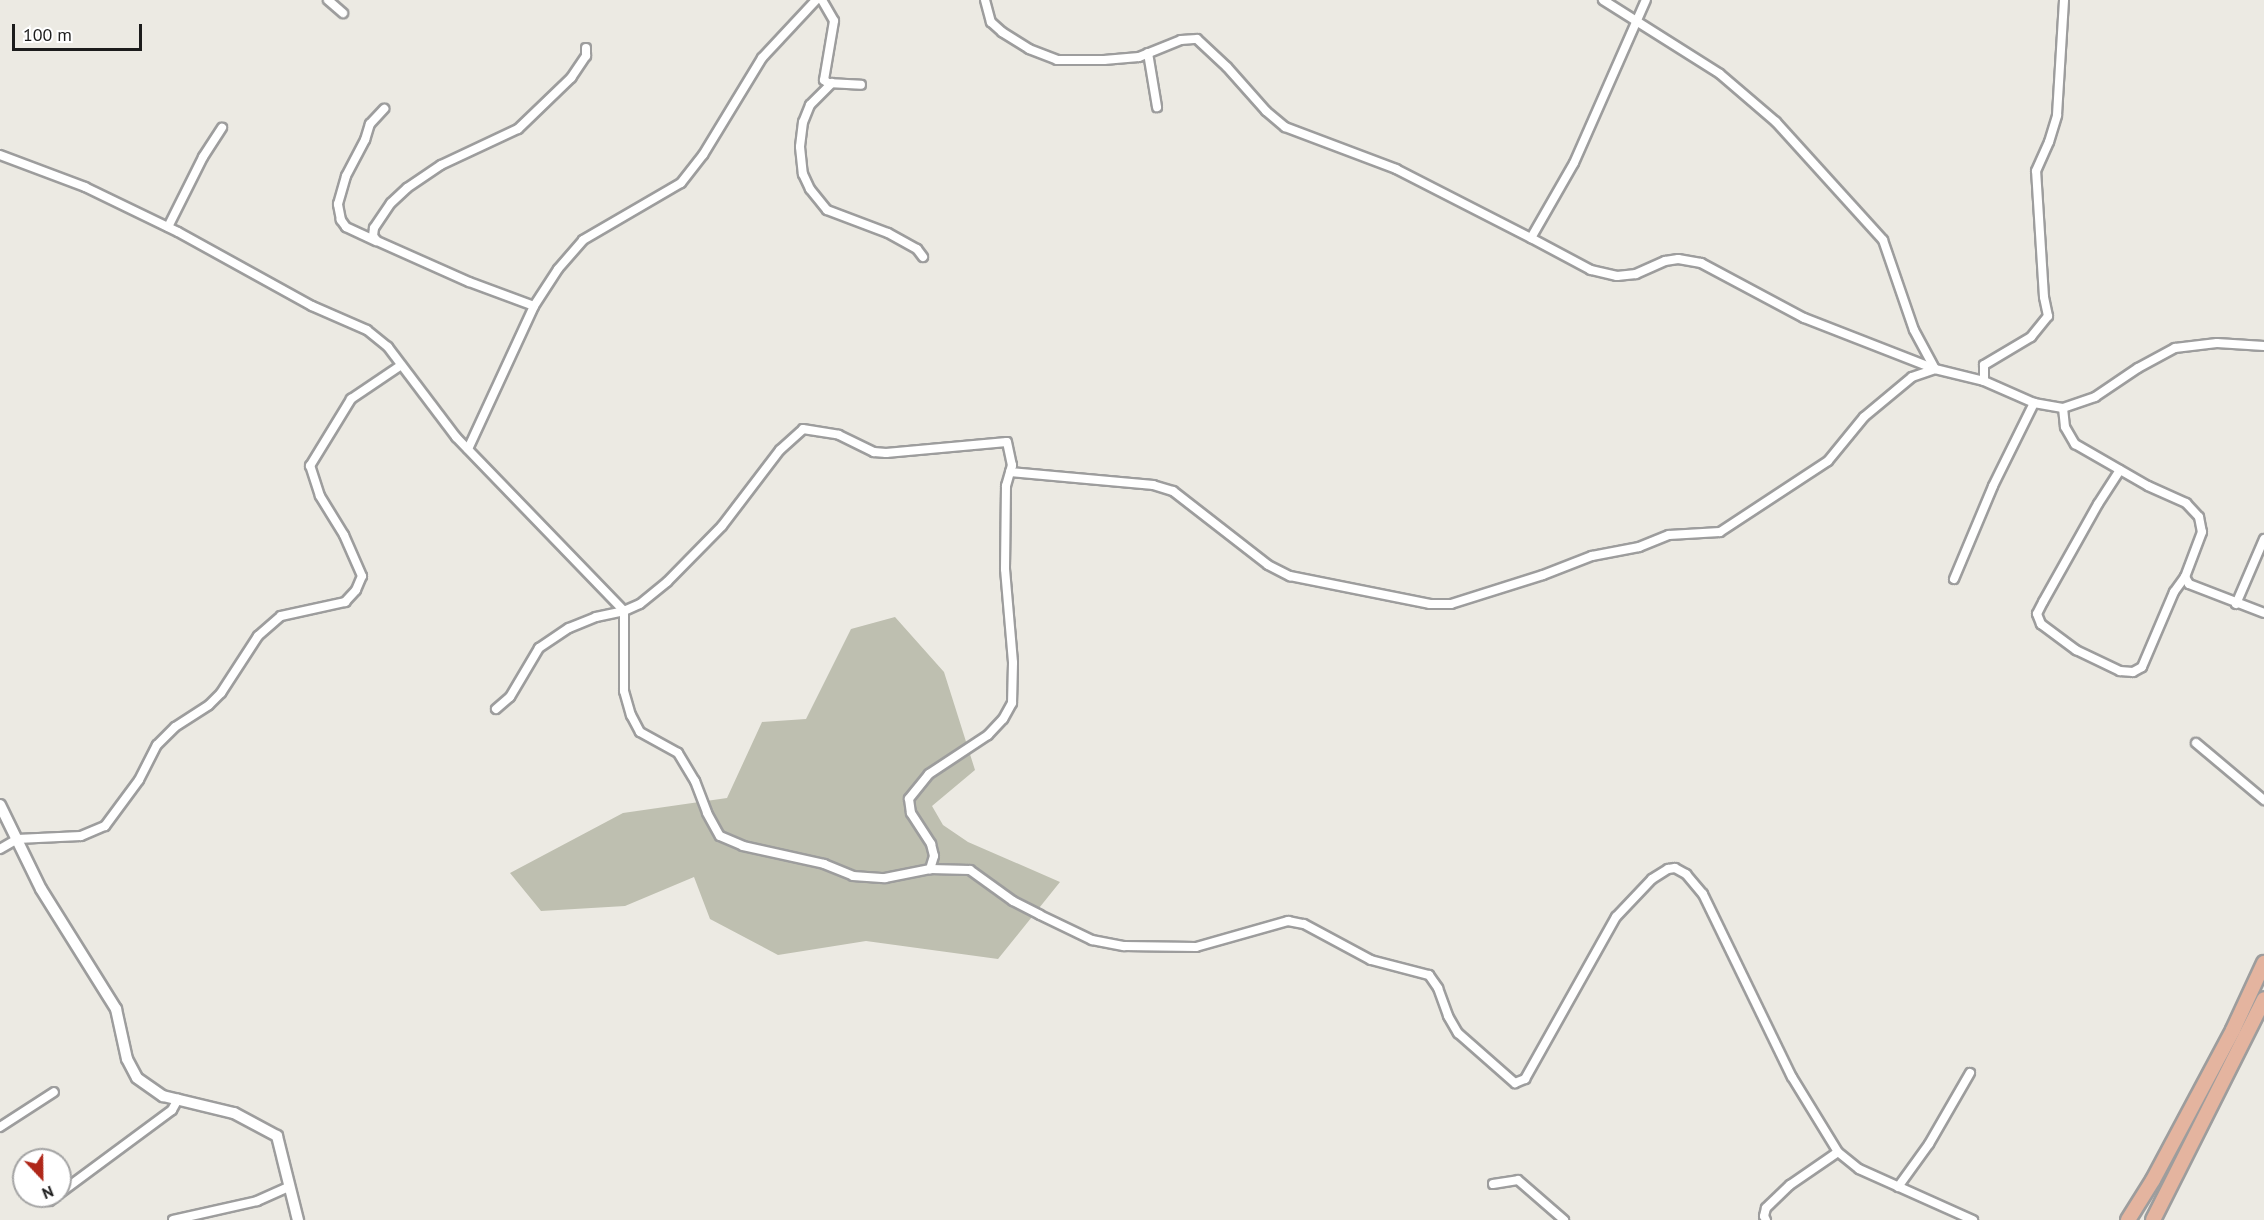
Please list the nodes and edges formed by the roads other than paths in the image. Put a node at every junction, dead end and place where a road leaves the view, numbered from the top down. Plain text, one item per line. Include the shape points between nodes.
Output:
1 (328, 0) edge
2 (816, 0) edge
3 (822, 0) edge
4 (984, 0) edge
5 (1603, 0) edge
6 (1646, 0) edge
7 (2064, 0) edge
8 (343, 13) dead end
9 (1636, 22) junction
10 (586, 48) dead end
11 (1148, 53) junction
12 (832, 83) junction
13 (861, 84) dead end
14 (1157, 107) dead end
15 (384, 110) dead end
16 (222, 128) dead end
17 (0, 155) edge
18 (168, 227) junction
19 (1531, 238) junction
20 (376, 241) junction
21 (923, 257) dead end
22 (534, 306) junction
23 (2264, 346) edge
24 (400, 366) junction
25 (1935, 369) junction
26 (1984, 381) junction
27 (2034, 403) junction
28 (2063, 408) junction
29 (468, 449) junction
30 (2120, 470) junction
31 (1010, 472) junction
32 (2264, 539) edge
33 (2185, 577) junction
34 (1954, 579) dead end
35 (2236, 604) junction
36 (624, 611) junction
37 (2264, 613) edge
38 (496, 709) dead end
39 (2196, 742) dead end
40 (2264, 800) edge
41 (0, 806) edge
42 (17, 839) junction
43 (0, 849) edge
44 (930, 869) junction
45 (2264, 963) edge
46 (2264, 999) edge
47 (1970, 1073) dead end
48 (54, 1092) dead end
49 (178, 1099) junction
50 (0, 1128) edge
51 (1838, 1152) junction
52 (1493, 1184) dead end
53 (72, 1185) edge
54 (290, 1187) junction
55 (1898, 1187) junction
56 (173, 1220) edge
57 (298, 1220) edge
58 (1564, 1220) edge
59 (1766, 1220) edge
60 (1973, 1220) edge
61 (2128, 1220) edge
62 (2153, 1220) edge

1 - 8 street
2 - 22 street via 762,58 704,155 681,183 583,240
3 - 12 street via 834,21 824,80
4 - 11 street via 991,22 1002,32 1057,60 1104,60
5 - 9 street
6 - 9 street
7 - 26 street via 2056,115 2036,171 2048,316 2031,337 1984,365
9 - 19 street via 1574,163
9 - 25 street via 1720,74 1776,122 1883,240 1914,330
10 - 20 street via 586,56 571,78 518,129 441,165 407,188 374,228
11 - 14 street
11 - 19 street via 1181,40 1197,39 1285,127 1396,169
12 - 13 street
12 - 21 street via 810,105 802,122 802,174 827,210 888,232 917,249
15 - 20 street via 370,124 338,204 346,227
16 - 18 street
17 - 18 street via 85,187
18 - 24 street via 260,279 367,330 388,347
19 - 25 street via 1591,270 1617,276 1636,274 1665,261 1701,263 1804,318
20 - 22 street
22 - 29 street
23 - 28 street via 2217,343 2175,348 2095,397
24 - 29 street
24 - 42 street via 351,399 310,466 320,496 345,535 362,576 356,590 345,603 281,616 258,636 221,693 157,745 105,826 81,836
25 - 26 street
25 - 31 street via 1912,377 1864,417 1828,461 1720,532 1669,535 1639,547 1592,556 1451,604 1430,604 1290,576 1268,565 1173,491 1153,485
26 - 27 street
27 - 28 street
27 - 34 street
28 - 30 street via 2065,427 2075,444
29 - 36 street
30 - 33 street via 2186,502 2199,517 2202,532
30 - 33 street via 2043,602 2037,614 2041,624 2076,650 2120,671 2133,672 2142,667
31 - 36 street via 1007,442 886,453 874,452 839,435 803,429 780,450 714,534 667,582 640,604
31 - 44 street via 1006,486 1005,569 1013,663 1012,703 988,735 929,774 909,799 911,813 931,844 934,856
32 - 35 street
33 - 35 street via 2189,584
35 - 37 street
36 - 38 street via 569,628 539,648 510,697
36 - 44 street via 624,691 631,715 640,732 678,753 720,837 824,864 853,876 885,879
39 - 40 street
41 - 42 street
42 - 43 street
42 - 49 street via 40,888 117,1009 127,1059 137,1078 163,1096
44 - 51 street via 970,870 1040,915 1092,940 1125,946 1196,947 1288,921 1304,924 1371,960 1429,975 1458,1033 1515,1083 1525,1079 1616,917 1652,879 1675,868 1686,874 1702,894 1792,1077
45 - 61 highway via 2228,1040
46 - 62 highway
47 - 55 street via 1929,1144
48 - 50 street
49 - 53 street via 172,1110
49 - 54 street via 234,1113 277,1136
51 - 55 street via 1859,1169
51 - 59 street via 1790,1185 1766,1208
52 - 58 street via 1518,1180
54 - 56 street via 257,1201
54 - 57 street
55 - 60 street

